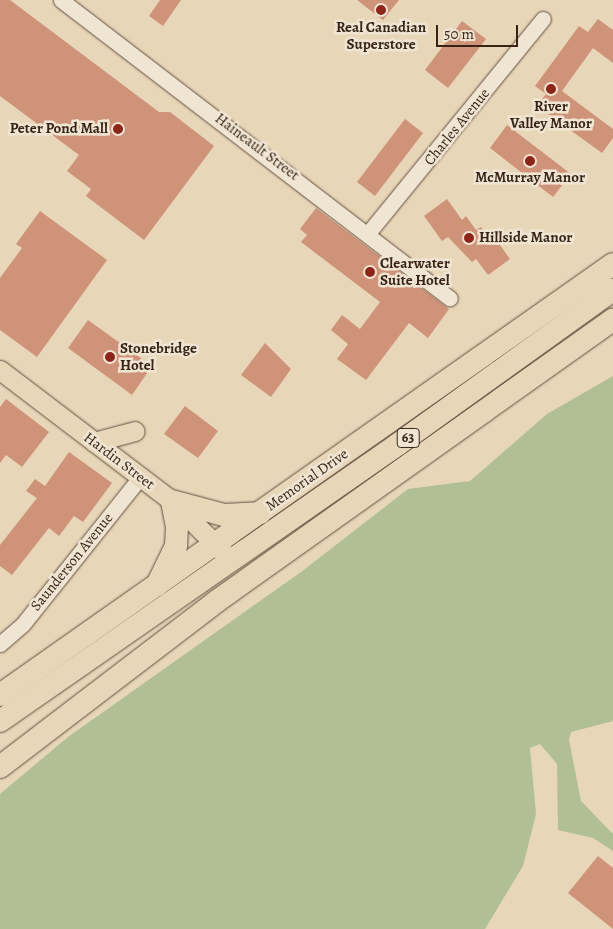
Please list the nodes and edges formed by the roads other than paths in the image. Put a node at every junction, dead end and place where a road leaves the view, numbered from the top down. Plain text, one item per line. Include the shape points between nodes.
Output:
1 (61, 0) edge
2 (544, 19) dead end
3 (369, 232) junction
4 (613, 264) edge
5 (613, 290) edge
6 (450, 298) dead end
7 (613, 320) edge
8 (0, 370) edge
9 (94, 442) junction
10 (136, 473) junction
11 (172, 501) junction
12 (260, 512) junction
13 (224, 552) junction
14 (156, 587) junction
15 (0, 644) edge
16 (0, 695) edge
17 (0, 721) edge
18 (0, 767) edge

1 - 3 street, Haineault Street
2 - 3 street, Charles Avenue
3 - 6 street, Haineault Street
4 - 12 highway, Memorial Drive / 63
5 - 13 highway, Memorial Drive / 63
7 - 18 highway via 217,601
8 - 9 main road, Hardin Street
9 - 10 main road, Hardin Street
9 - 10 main road via 135,432 129,451
10 - 11 main road, Hardin Street
10 - 15 street, Saunderson Avenue via 23,624
11 - 12 highway via 224,515
11 - 13 main road, Hardin Street
11 - 14 highway via 178,527 176,546
12 - 13 highway, Memorial Drive / 63
13 - 14 highway, Memorial Drive / 63
13 - 17 highway, Memorial Drive / 63
14 - 16 highway, Memorial Drive / 63

